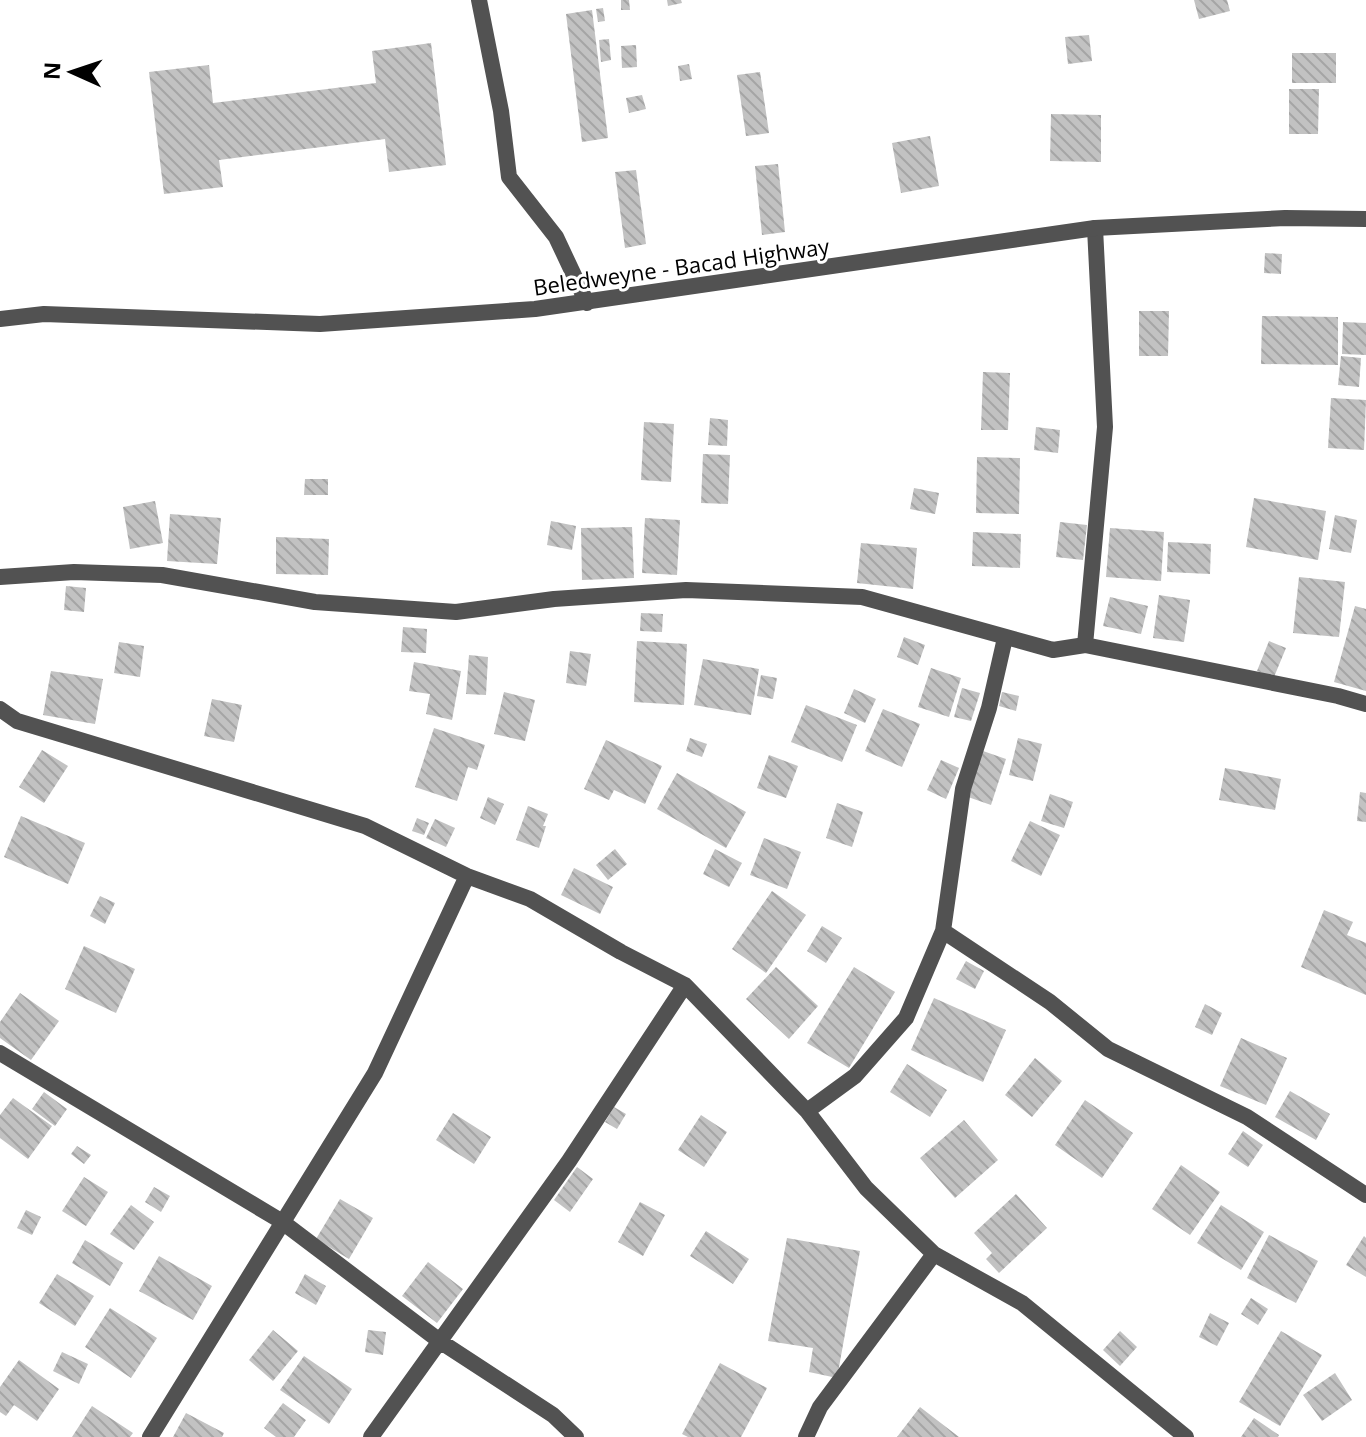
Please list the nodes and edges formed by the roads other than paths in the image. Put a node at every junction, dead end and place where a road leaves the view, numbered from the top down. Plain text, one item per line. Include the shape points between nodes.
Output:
1 (479, 0) edge
2 (1366, 219) edge
3 (1095, 228) junction
4 (587, 303) junction
5 (0, 319) edge
6 (0, 577) edge
7 (1005, 638) junction
8 (1085, 645) junction
9 (1366, 704) edge
10 (0, 709) edge
11 (467, 876) junction
12 (943, 931) junction
13 (685, 985) junction
14 (0, 1053) edge
15 (807, 1111) junction
16 (1366, 1195) edge
17 (281, 1221) junction
18 (934, 1254) junction
19 (441, 1342) junction
20 (150, 1437) edge
21 (371, 1437) edge
22 (576, 1437) edge
23 (806, 1437) edge
24 (1186, 1437) edge

1 - 4 street via 509,177 556,237
2 - 3 street, Beledweyne - Bacad Highway
3 - 4 street, Beledweyne - Bacad Highway
3 - 8 street via 1105,427
4 - 5 street, Beledweyne - Bacad Highway via 320,324 44,314
6 - 7 street via 74,572 162,575 315,602 456,612 686,590 862,597
7 - 8 street via 1053,650
7 - 12 street via 963,789
8 - 9 street
10 - 11 street via 17,721 365,826
11 - 13 street via 530,899
11 - 17 street via 375,1073
12 - 15 street via 906,1018 855,1076
12 - 16 street via 1050,1002 1108,1049 1247,1117
13 - 15 street
13 - 19 street
14 - 17 street
15 - 18 street via 866,1188
17 - 19 street
17 - 20 street
18 - 23 street via 820,1407
18 - 24 street via 1022,1303
19 - 21 street
19 - 22 street via 553,1415

